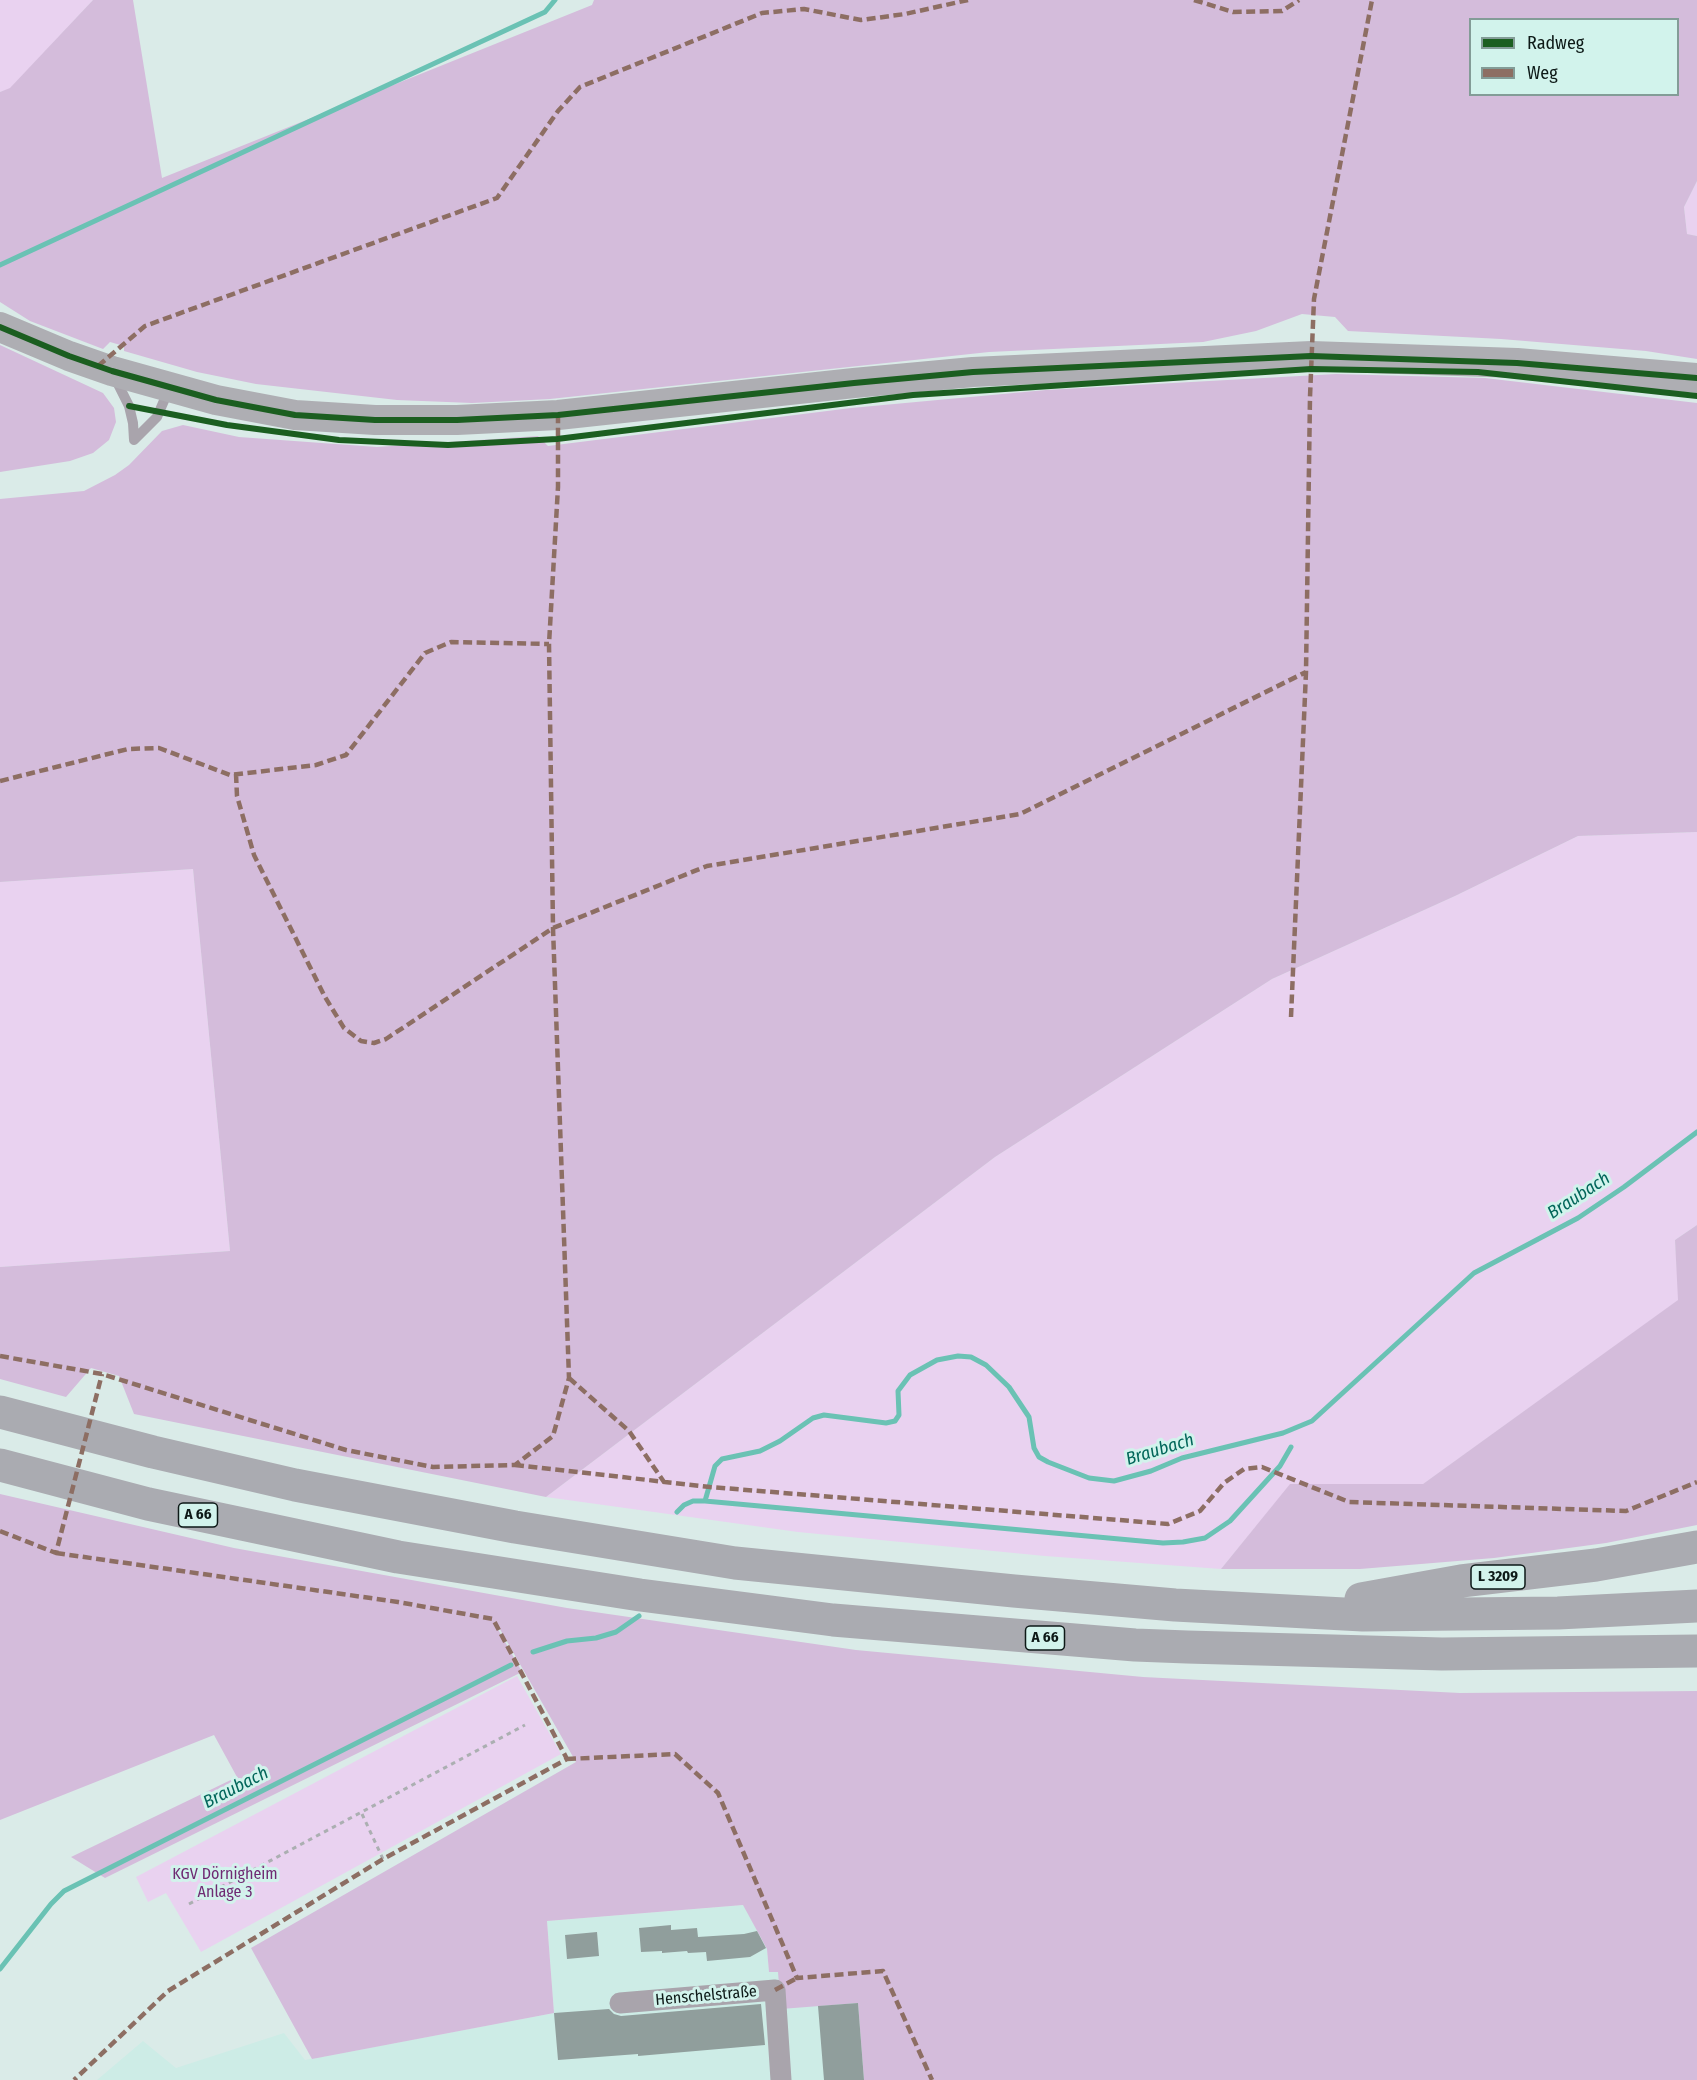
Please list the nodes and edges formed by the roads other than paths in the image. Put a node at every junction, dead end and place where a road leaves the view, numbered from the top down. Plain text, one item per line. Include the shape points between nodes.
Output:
1 (0, 327) edge
2 (112, 371) junction
3 (1697, 378) edge
4 (169, 387) junction
5 (0, 1412) edge
6 (0, 1465) edge
7 (1697, 1547) edge
8 (1697, 1606) edge
9 (1299, 1611) junction
10 (1697, 1651) edge
11 (620, 2003) dead end
12 (781, 2080) edge

1 - 2 street
2 - 4 street
2 - 4 lane via 129,406 134,440 157,417
3 - 4 street via 1517,363 1301,356 973,372 558,415 424,420 295,415
5 - 9 highway via 295,1485 662,1553 955,1586 1175,1605
6 - 10 highway, A 66 via 148,1504 398,1557 833,1620 1187,1647 1442,1654
7 - 9 highway, L 3209 via 1596,1565 1461,1581
8 - 9 highway via 1480,1614
11 - 12 street, Henschelstraße via 775,1990

